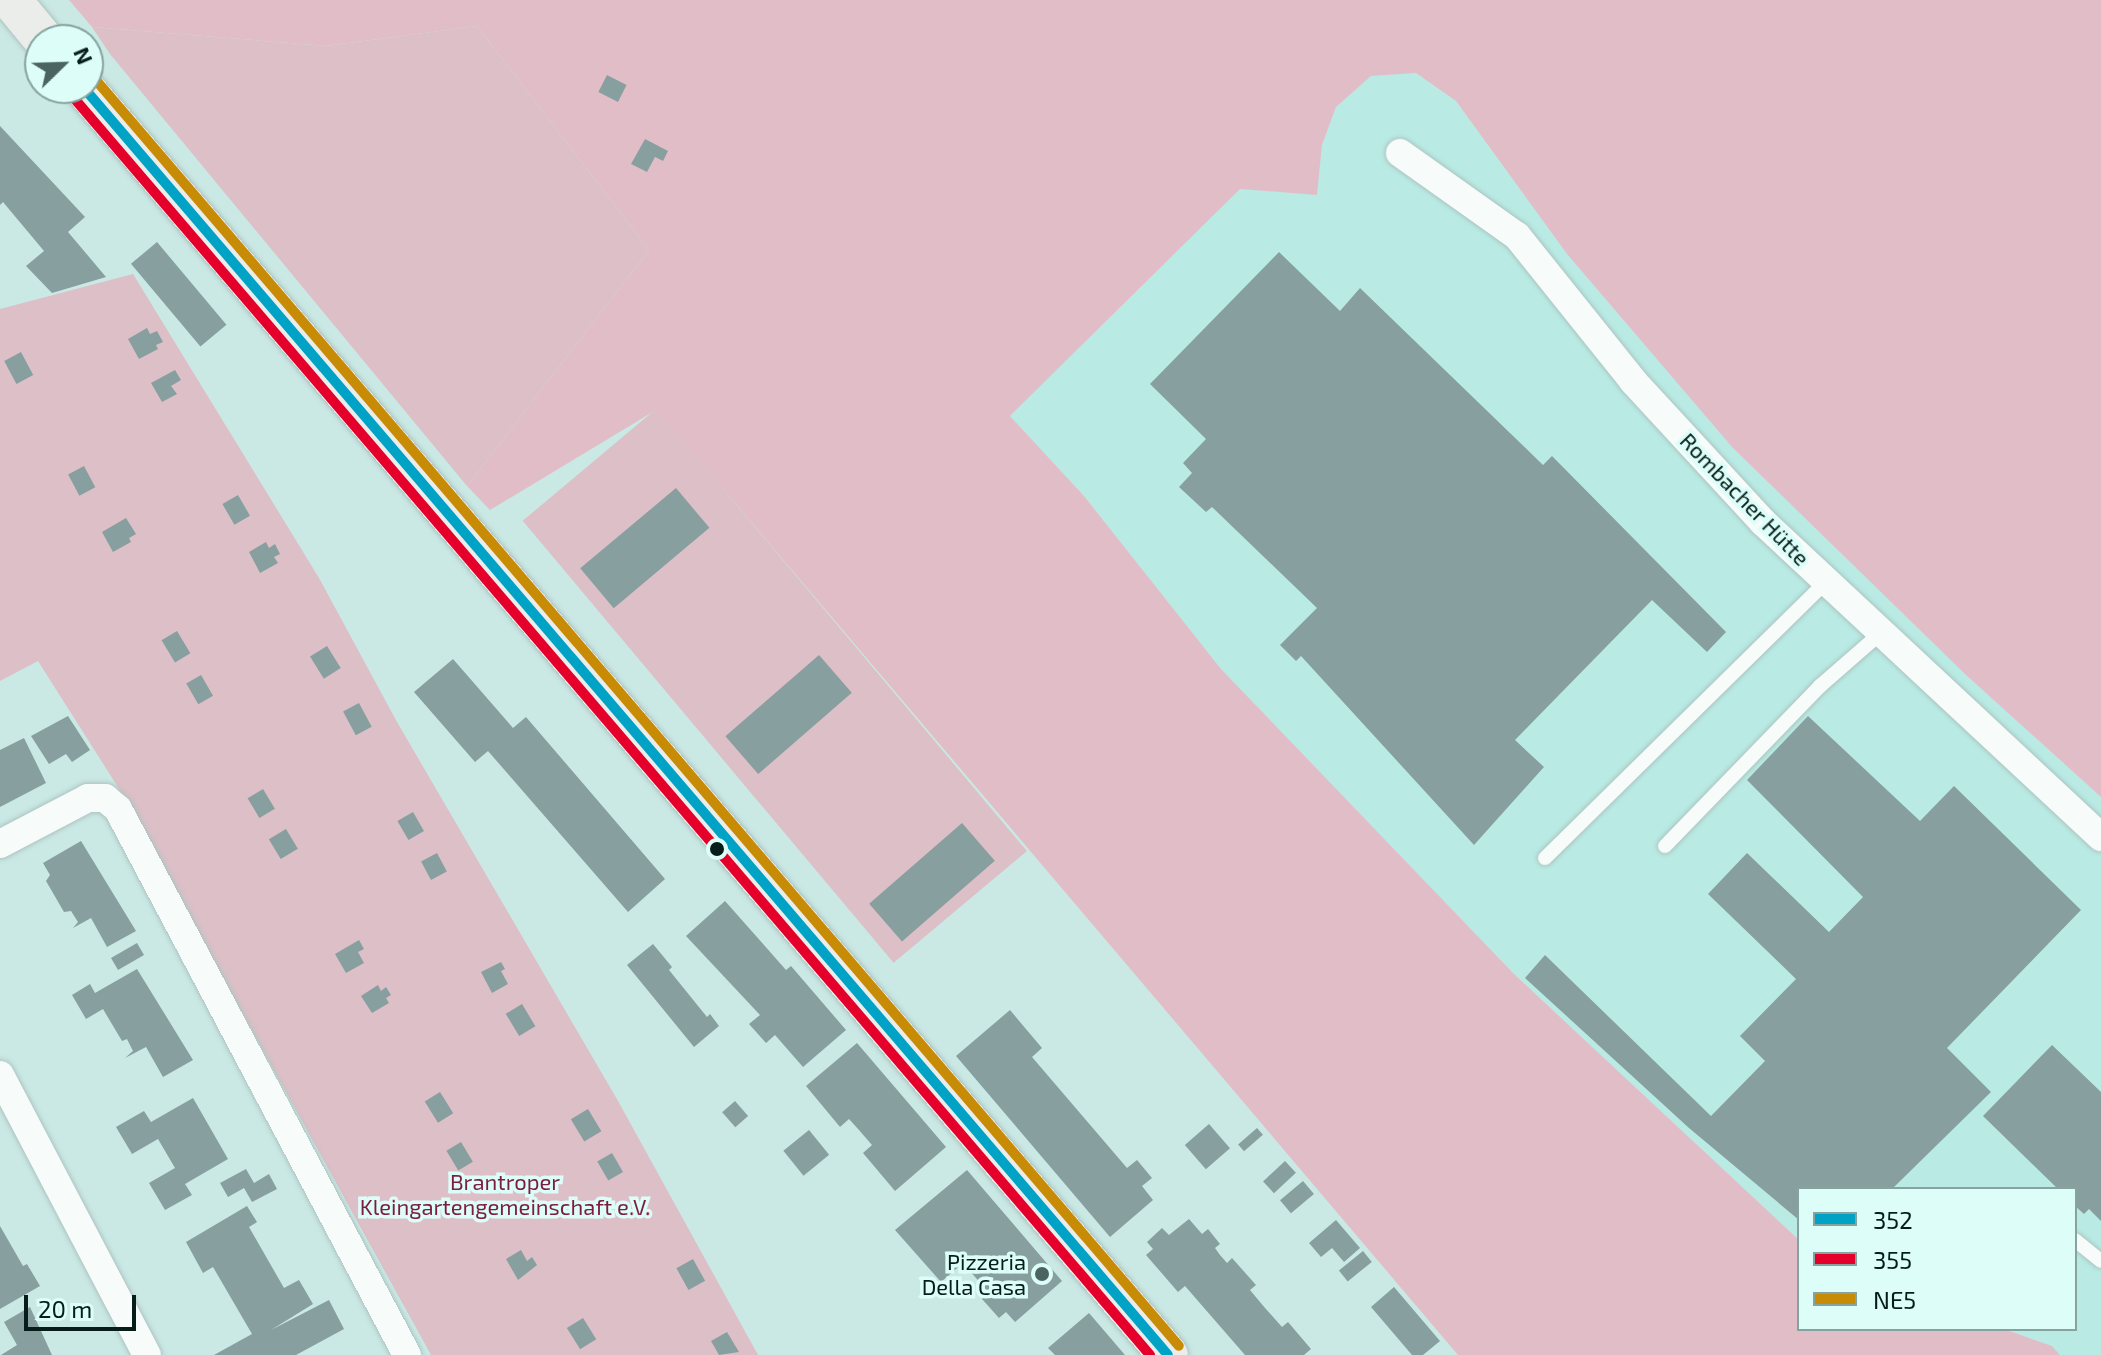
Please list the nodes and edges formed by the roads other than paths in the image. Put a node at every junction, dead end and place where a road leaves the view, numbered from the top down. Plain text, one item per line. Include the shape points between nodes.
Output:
1 (11, 0) edge
2 (31, 24) edge
3 (98, 104) edge
4 (1400, 153) dead end
5 (1827, 581) junction
6 (1882, 632) junction
7 (2101, 837) edge
8 (0, 844) edge
9 (1665, 846) dead end
10 (1545, 858) dead end
11 (0, 1075) edge
12 (2077, 1242) edge
13 (2101, 1261) edge
14 (147, 1355) edge
15 (407, 1355) edge
16 (1168, 1355) edge

1 - 2 street
3 - 16 street
4 - 5 street, Rombacher Hütte via 1517,236 1633,381 1763,522
5 - 6 street, Rombacher Hütte
5 - 10 lane
6 - 7 street, Rombacher Hütte
6 - 9 lane via 1820,686
8 - 15 street via 88,798 105,798 118,809
11 - 14 street
12 - 13 lane

